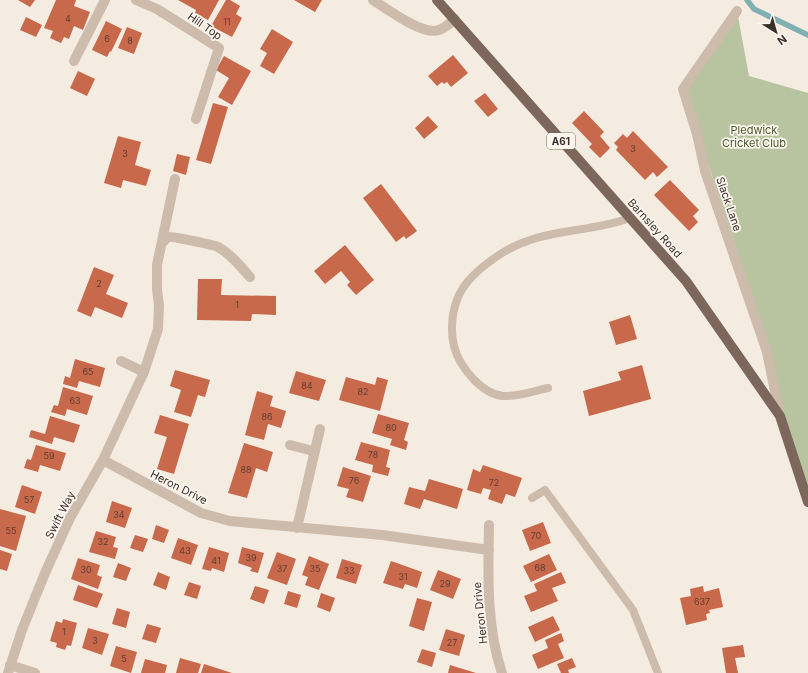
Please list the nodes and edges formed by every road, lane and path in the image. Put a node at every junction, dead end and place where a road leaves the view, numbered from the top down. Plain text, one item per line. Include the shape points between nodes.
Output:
1 (105, 0) edge
2 (136, 0) edge
3 (373, 0) edge
4 (437, 0) edge
5 (737, 11) dead end
6 (455, 19) junction
7 (74, 61) dead end
8 (196, 119) dead end
9 (175, 179) dead end
10 (630, 218) junction
11 (162, 244) junction
12 (250, 277) dead end
13 (121, 361) dead end
14 (144, 372) junction
15 (548, 388) dead end
16 (780, 416) junction
17 (320, 429) dead end
18 (290, 445) dead end
19 (313, 451) junction
20 (103, 460) junction
21 (532, 498) dead end
22 (808, 502) edge
23 (490, 524) dead end
24 (297, 528) junction
25 (489, 550) junction
26 (9, 669) edge
27 (35, 673) edge
28 (502, 673) edge
29 (658, 673) edge

1 - 7 street
2 - 8 street, Hill Top via 157,9 219,48
3 - 6 street via 417,27 439,30
4 - 6 main road, Barnsley Road / A61
5 - 16 street, Slack Lane via 683,89 705,171 767,352
6 - 10 main road, Barnsley Road / A61
9 - 11 street, Swift Way
10 - 15 lane via 528,239 499,255 475,274 459,295 453,318 454,346 462,363 477,382 489,391 503,396
10 - 16 main road, Barnsley Road / A61 via 686,281
11 - 12 street via 168,237 176,236 217,246 233,258
11 - 14 street, Swift Way via 157,265 158,329
13 - 14 street
14 - 20 street, Swift Way
16 - 22 main road, Barnsley Road / A61
17 - 19 street
18 - 19 street
19 - 24 street
20 - 24 street, Heron Drive via 201,513 230,521
20 - 26 street, Swift Way via 70,518 45,573
21 - 29 lane via 545,490 633,610
23 - 25 street, Heron Drive
24 - 25 street, Heron Drive
25 - 28 street, Heron Drive via 488,585 496,658
26 - 27 street

